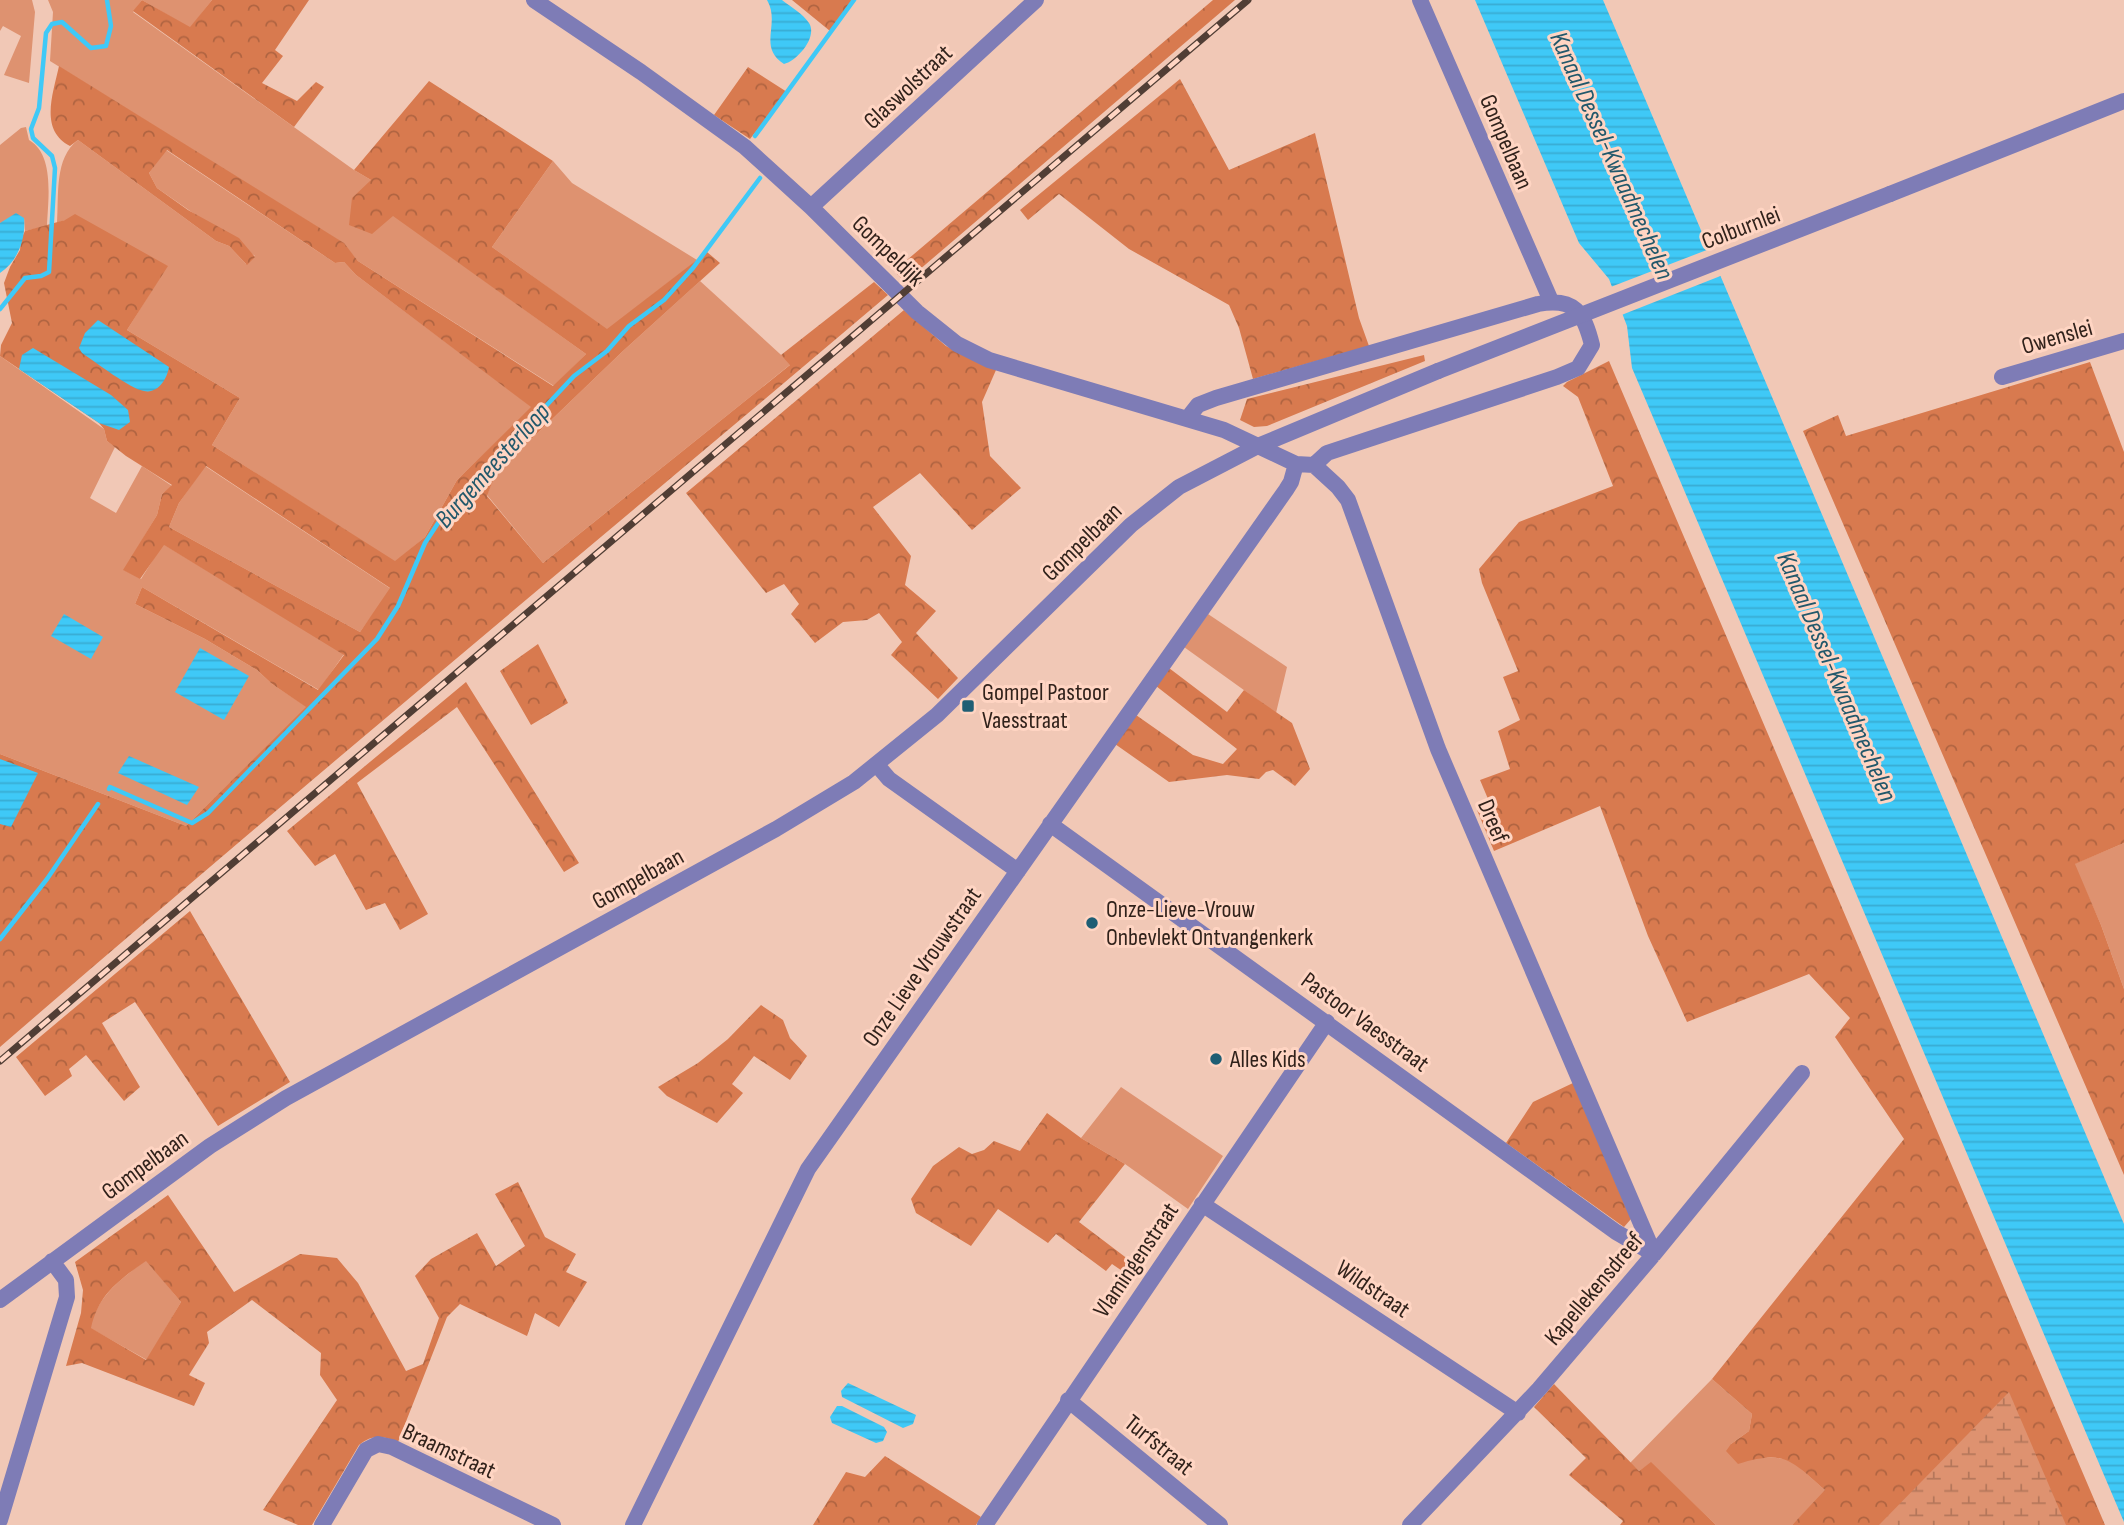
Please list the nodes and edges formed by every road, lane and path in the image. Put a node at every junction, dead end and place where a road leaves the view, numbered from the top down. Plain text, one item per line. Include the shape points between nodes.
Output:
1 (534, 0) edge
2 (1035, 0) edge
3 (1420, 0) edge
4 (2124, 101) edge
5 (811, 207) junction
6 (1551, 302) junction
7 (2124, 341) edge
8 (2002, 377) dead end
9 (1187, 419) junction
10 (1258, 446) junction
11 (1296, 464) junction
12 (1314, 465) junction
13 (877, 765) junction
14 (1050, 824) junction
15 (1018, 871) junction
16 (1327, 1022) junction
17 (1802, 1073) dead end
18 (1202, 1203) junction
19 (1654, 1254) junction
20 (52, 1261) junction
21 (0, 1300) edge
22 (1068, 1401) junction
23 (1518, 1413) junction
24 (0, 1520) edge
25 (322, 1525) edge
26 (553, 1525) edge
27 (633, 1525) edge
28 (985, 1525) edge
29 (1220, 1525) edge
30 (1410, 1525) edge

1 - 5 street, Gompeldijk via 746,147
2 - 5 street, Glaswolstraat
3 - 6 street, Gompelbaan
4 - 10 street, Colburnlei, bridge
5 - 9 street, Gompeldijk via 917,312 957,344 989,360
6 - 9 street via 1216,398 1198,405
6 - 12 street via 1575,308 1586,322 1592,345 1578,368 1327,453
7 - 8 street, Owenslei
9 - 10 street, Gompeldijk
10 - 11 street
10 - 13 street, Gompelbaan via 1179,488 1140,517 937,715
11 - 12 street
11 - 14 street, Onze Lieve Vrouwstraat via 1291,482
12 - 19 street, Dreef via 1348,500 1438,749
13 - 15 street via 889,779
13 - 20 street, Gompelbaan via 776,829 286,1098 210,1146
14 - 15 street, Onze Lieve Vrouwstraat
14 - 16 street, Pastoor Vaesstraat
15 - 27 street, Onze Lieve Vrouwstraat via 808,1169
16 - 18 street, Vlamingenstraat
16 - 19 street, Pastoor Vaesstraat via 1616,1232
17 - 19 street, Kapellekensdreef
18 - 22 street, Vlamingenstraat
18 - 23 street, Wildstraat
19 - 23 street, Kapellekensdreef
20 - 21 street, Gompelbaan
20 - 24 street via 66,1280 67,1297
22 - 28 street, Vlamingenstraat
22 - 29 street, Turfstraat
23 - 30 street, Kapellekensdreef
25 - 26 street, Braamstraat via 366,1450 378,1444

